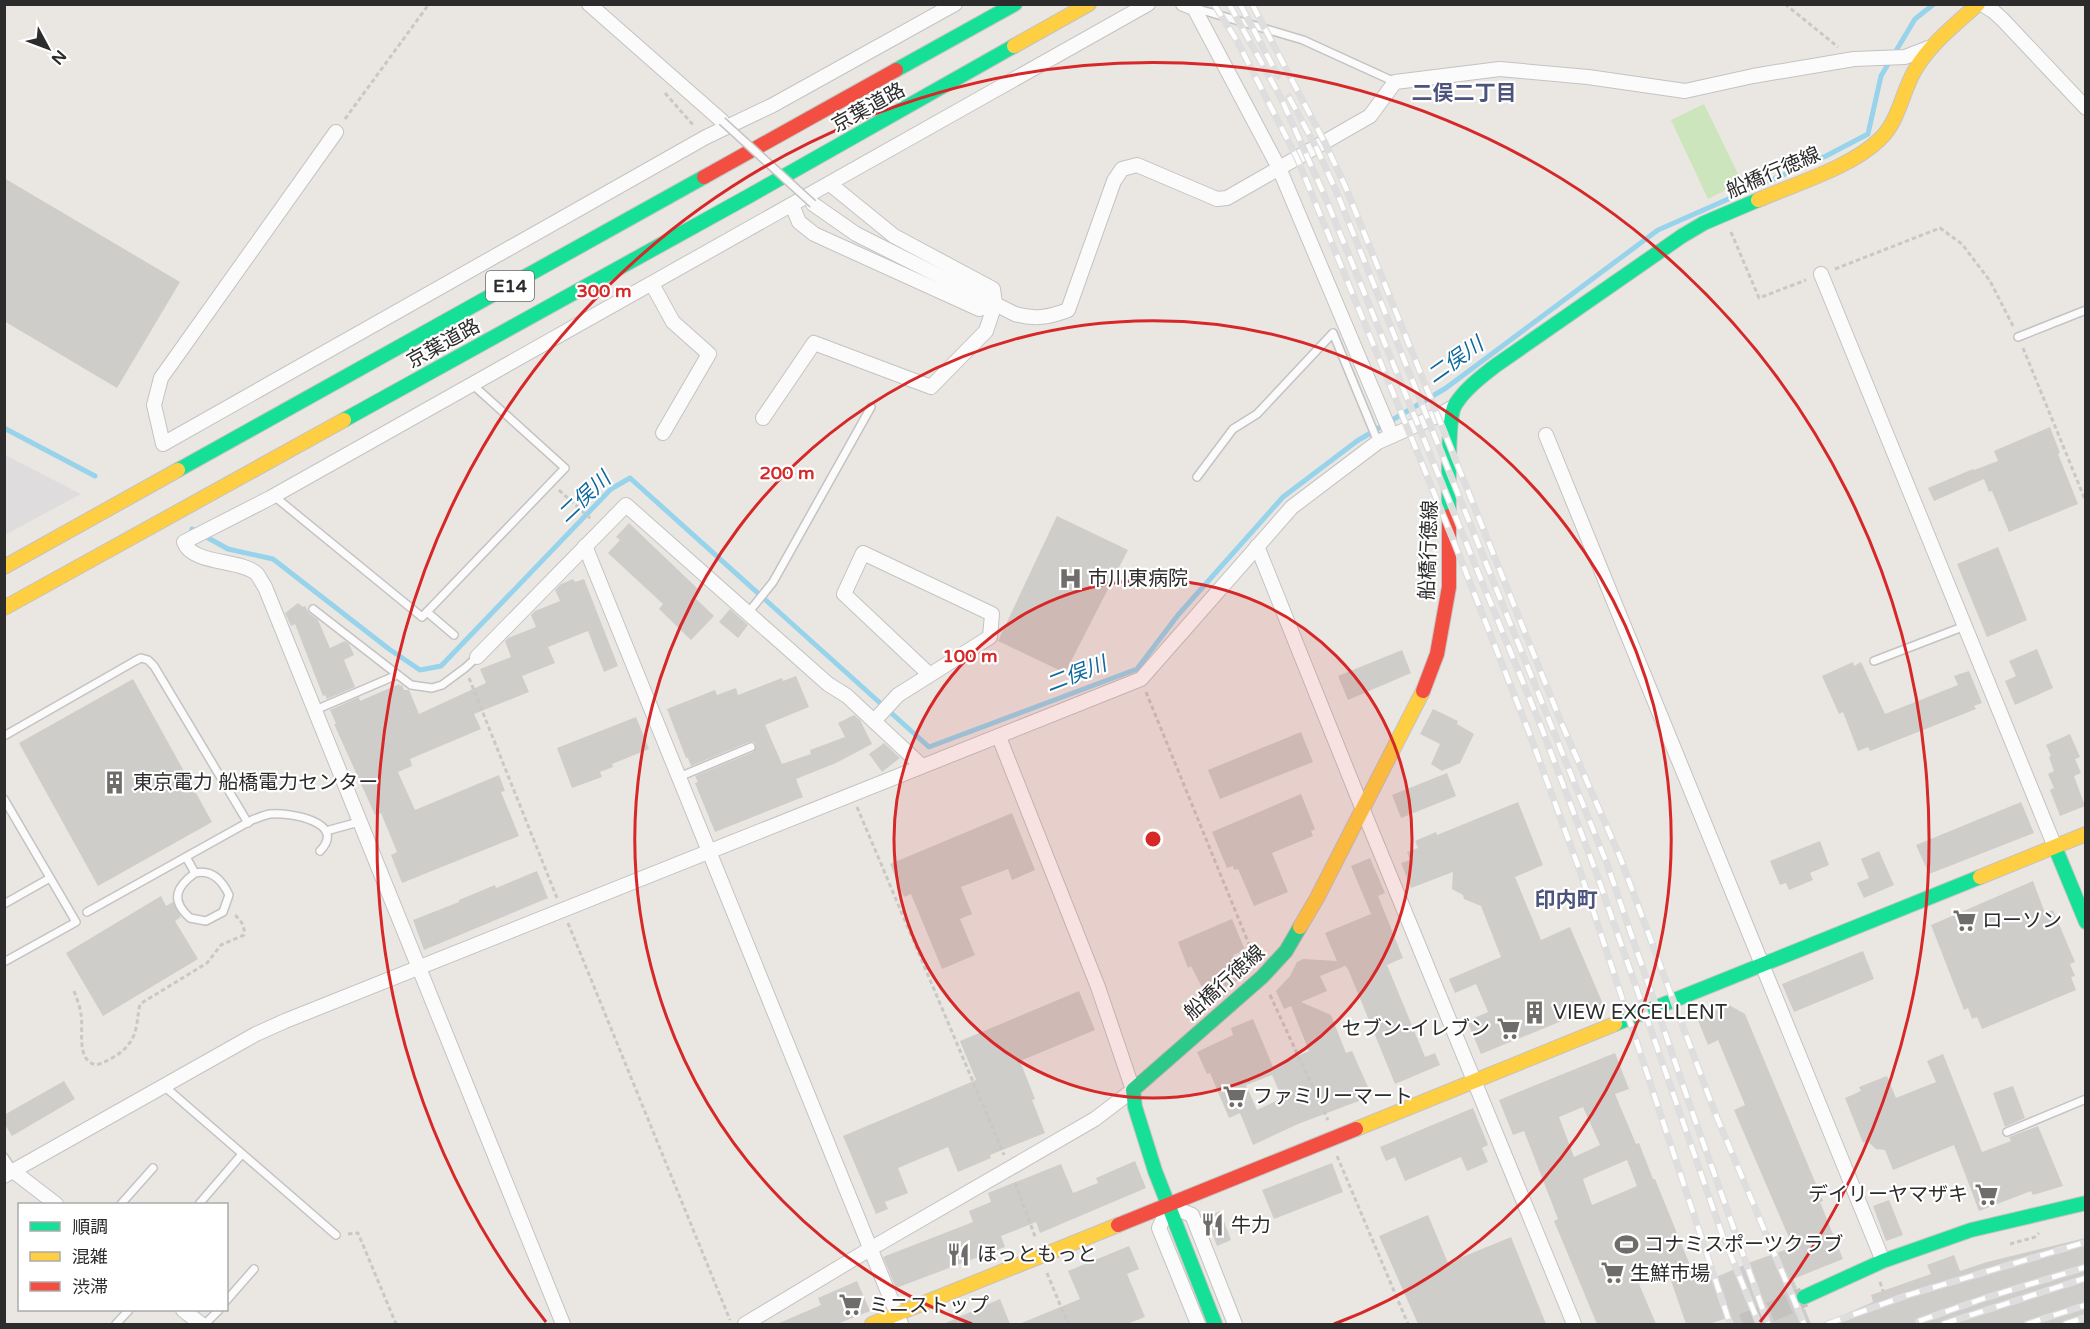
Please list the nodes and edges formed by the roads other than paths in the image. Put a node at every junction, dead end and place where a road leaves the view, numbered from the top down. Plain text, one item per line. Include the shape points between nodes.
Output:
1 (589, 4) edge
2 (955, 4) edge
3 (1015, 4) edge
4 (1089, 4) edge
5 (1148, 4) edge
6 (1980, 4) edge
7 (1189, 6) edge
8 (1933, 46) junction
9 (1395, 82) junction
10 (2085, 108) edge
11 (722, 121) joint
12 (336, 132) road end
13 (1279, 168) junction
14 (830, 184) junction
15 (813, 204) joint
16 (792, 205) junction
17 (1821, 274) road end
18 (652, 284) junction
19 (995, 304) junction
20 (2085, 310) edge
21 (2018, 336) road end
22 (473, 385) junction
23 (871, 407) dead end
24 (1453, 407) junction
25 (763, 418) dead end
26 (663, 433) dead end
27 (1546, 435) dead end
28 (1392, 436) junction
29 (1378, 442) junction
30 (1197, 477) dead end
31 (274, 496) junction
32 (585, 546) junction
33 (1257, 546) junction
34 (4, 567) edge
35 (4, 608) edge
36 (313, 609) dead end
37 (427, 612) junction
38 (748, 613) junction
39 (1965, 626) junction
40 (454, 635) dead end
41 (477, 657) joint
42 (1874, 661) dead end
43 (397, 675) junction
44 (930, 675) junction
45 (313, 711) junction
46 (874, 721) junction
47 (4, 736) edge
48 (999, 736) junction
49 (751, 747) dead end
50 (922, 766) junction
51 (679, 777) junction
52 (4, 799) edge
53 (1363, 810) junction
54 (359, 822) junction
55 (248, 823) junction
56 (326, 831) junction
57 (2085, 834) edge
58 (2055, 847) junction
59 (320, 850) dead end
60 (709, 852) junction
61 (186, 857) junction
62 (195, 873) junction
63 (50, 878) junction
64 (4, 904) edge
65 (87, 912) dead end
66 (2085, 922) edge
67 (4, 963) edge
68 (1762, 964) junction
69 (419, 967) junction
70 (1475, 1082) junction
71 (164, 1086) junction
72 (1134, 1090) junction
73 (2085, 1099) edge
74 (2007, 1132) dead end
75 (242, 1154) junction
76 (4, 1157) edge
77 (153, 1168) dead end
78 (9, 1174) edge
79 (54, 1203) edge
80 (122, 1203) edge
81 (200, 1203) edge
82 (2085, 1203) edge
83 (1169, 1206) junction
84 (336, 1234) road end
85 (870, 1249) junction
86 (1883, 1261) junction
87 (254, 1269) dead end
88 (1804, 1297) tunnel mouth
89 (228, 1299) edge
90 (128, 1311) edge
91 (184, 1311) edge
92 (218, 1311) edge
93 (899, 1320) edge
94 (116, 1324) edge
95 (203, 1324) edge
96 (562, 1324) edge
97 (745, 1324) edge
98 (872, 1324) edge
99 (1197, 1324) edge
100 (1215, 1324) edge
101 (1235, 1324) edge
102 (1574, 1324) edge

1 - 11 street
2 - 12 street via 773,105 706,137 163,444 154,405 161,378
3 - 34 main road, 京葉道路 / E14
4 - 35 main road, 京葉道路 / E14
5 - 14 street
6 - 8 main road, 船橋行徳線
6 - 10 street via 2002,19
7 - 9 lane via 1303,40
7 - 13 street
8 - 9 street via 1905,57 1854,59 1685,91 1500,69
8 - 24 main road, 船橋行徳線 via 1908,82 1891,125 1869,150 1682,236 1495,366 1471,385
9 - 13 street via 1370,116
11 - 15 lane, bridge
13 - 19 street via 1227,198 1217,199 1137,165 1122,169 1114,181 1068,310 1028,318
13 - 28 street
14 - 16 street
14 - 19 street via 894,236 993,289
15 - 19 street via 856,234
16 - 18 street
16 - 19 street via 799,222 814,234 979,309
17 - 39 street
18 - 22 street
18 - 26 street via 673,322 709,354
19 - 25 street via 986,331 932,387 814,342
20 - 21 lane
22 - 31 street
22 - 37 lane via 566,468
23 - 38 lane via 772,582
24 - 28 street
24 - 53 main road, 船橋行徳線 via 1449,587 1437,654 1422,693
27 - 68 street
28 - 29 street
29 - 30 lane via 1334,333 1257,414 1233,429
29 - 33 street via 1292,507
31 - 37 lane via 422,616
31 - 45 street via 184,544 219,563 256,573
32 - 38 street via 626,506
32 - 41 street
32 - 51 street
33 - 48 street via 1141,680
33 - 53 street
36 - 43 lane
37 - 40 lane
38 - 46 street
39 - 42 lane
39 - 58 street
41 - 43 lane via 449,681 432,688 411,685
43 - 45 lane
44 - 44 street via 990,637 992,614 863,552 844,594
44 - 46 street via 898,694
45 - 54 street
46 - 50 street
47 - 55 lane via 135,661 148,660
48 - 50 street
48 - 72 street via 1098,987
49 - 51 lane
50 - 60 street
51 - 60 street
52 - 63 lane
53 - 70 street
53 - 72 main road, 船橋行徳線 via 1295,938 1262,977
54 - 56 lane
54 - 69 street
55 - 56 lane via 270,814 300,816 318,822
55 - 61 lane
56 - 59 lane
57 - 58 main road
58 - 66 main road
58 - 68 main road
60 - 69 street
60 - 85 street
61 - 62 lane
61 - 65 lane
62 - 62 lane via 203,871 218,878 229,895 225,908 206,921 186,914 177,900 183,881
63 - 64 lane
63 - 67 lane via 76,922
68 - 70 main road
68 - 86 street
69 - 71 street via 256,1034
69 - 96 street
70 - 83 main road
70 - 102 street
71 - 75 lane
71 - 78 street
72 - 83 main road via 1135,1107
72 - 85 street via 1095,1119
73 - 74 lane
75 - 81 lane
75 - 84 lane
76 - 78 lane
77 - 80 lane
78 - 79 street
82 - 86 main road via 1971,1230
83 - 93 main road
83 - 99 street via 1159,1228
83 - 100 main road
83 - 101 street via 1192,1215
85 - 93 street
85 - 97 street
86 - 88 main road
87 - 89 lane
90 - 94 lane
91 - 95 street
92 - 95 lane
93 - 98 main road

